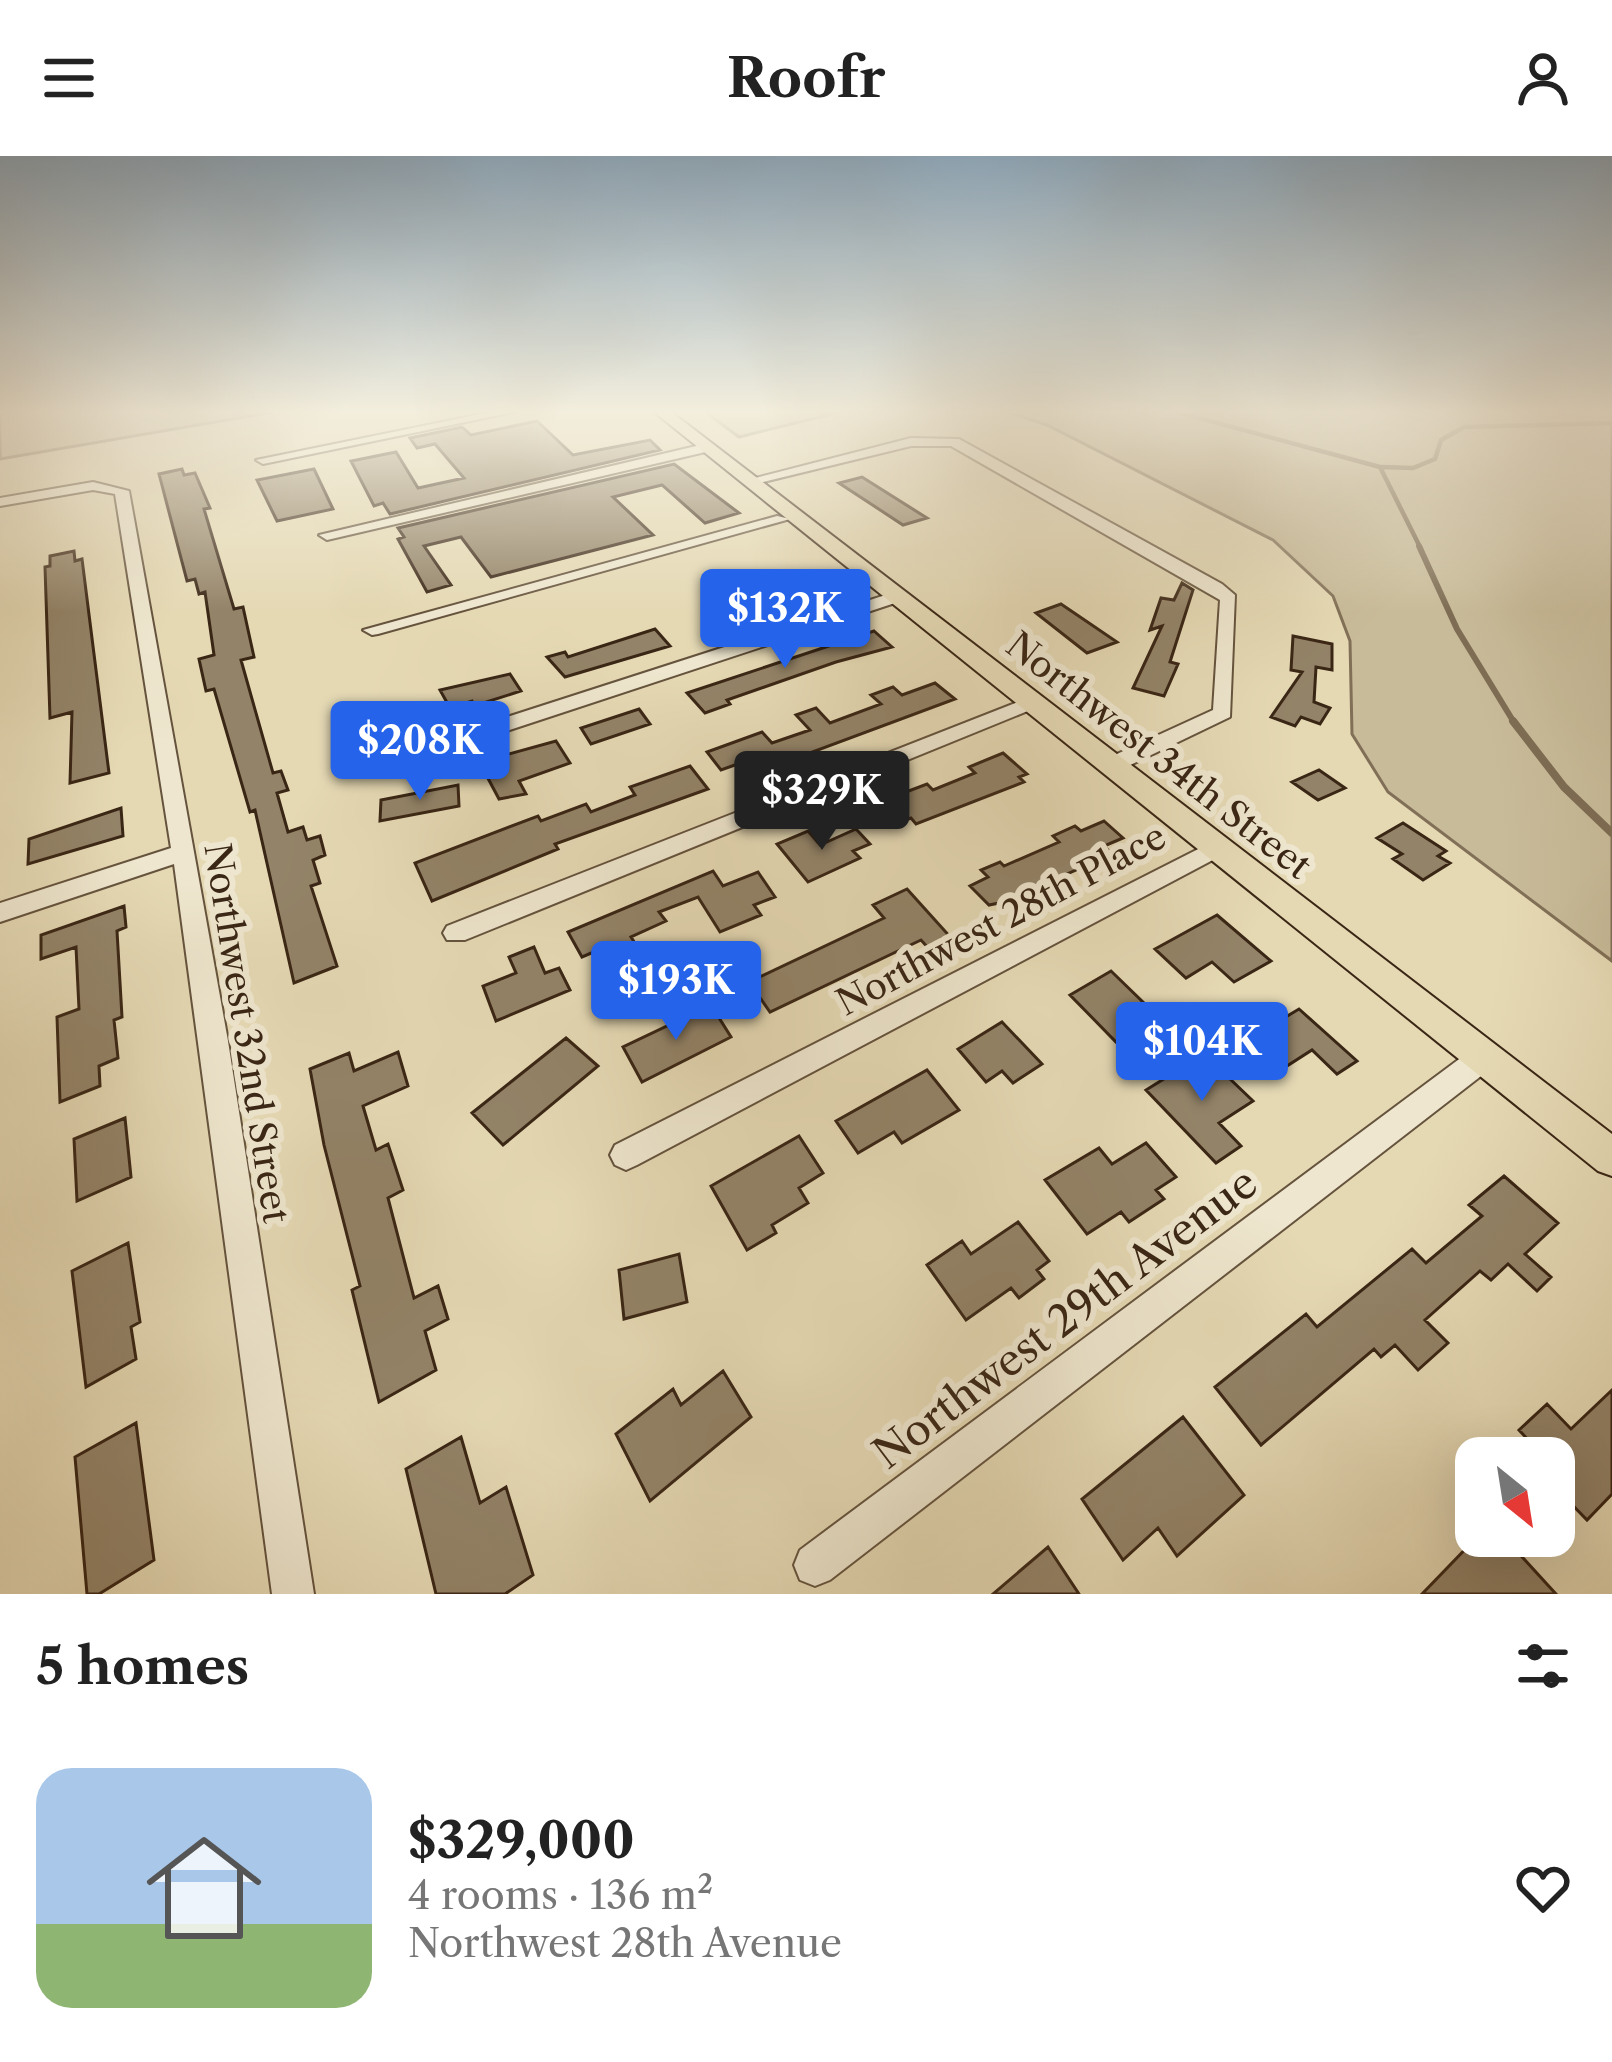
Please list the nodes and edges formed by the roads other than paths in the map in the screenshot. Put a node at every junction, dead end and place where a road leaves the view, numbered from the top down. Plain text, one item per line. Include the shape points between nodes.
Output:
1 (577, 478) edge
2 (748, 478) edge
3 (764, 478) edge
4 (1020, 478) edge
5 (752, 481) junction
6 (0, 502) edge
7 (782, 519) dead end
8 (327, 535) dead end
9 (898, 596) junction
10 (372, 630) dead end
11 (1033, 702) junction
12 (427, 750) dead end
13 (1114, 764) junction
14 (1218, 847) junction
15 (184, 852) junction
16 (0, 913) edge
17 (456, 933) dead end
18 (1484, 1057) junction
19 (626, 1155) dead end
20 (1612, 1158) edge
21 (815, 1564) dead end
22 (293, 1594) edge

1 - 8 street
2 - 5 main road, Northwest 34th Street
3 - 5 street
4 - 13 street via 1229,599 1223,713
5 - 9 main road, Northwest 34th Street
6 - 15 street, Northwest 32nd Street via 94,486 122,491
7 - 10 street
9 - 11 main road, Northwest 34th Street
9 - 12 street
11 - 13 main road, Northwest 34th Street
11 - 17 street
13 - 14 main road, Northwest 34th Street
14 - 18 main road, Northwest 34th Street
14 - 19 street, Northwest 28th Place
15 - 16 street
15 - 22 street, Northwest 32nd Street
18 - 20 main road, Northwest 34th Street
18 - 21 street, Northwest 29th Avenue

